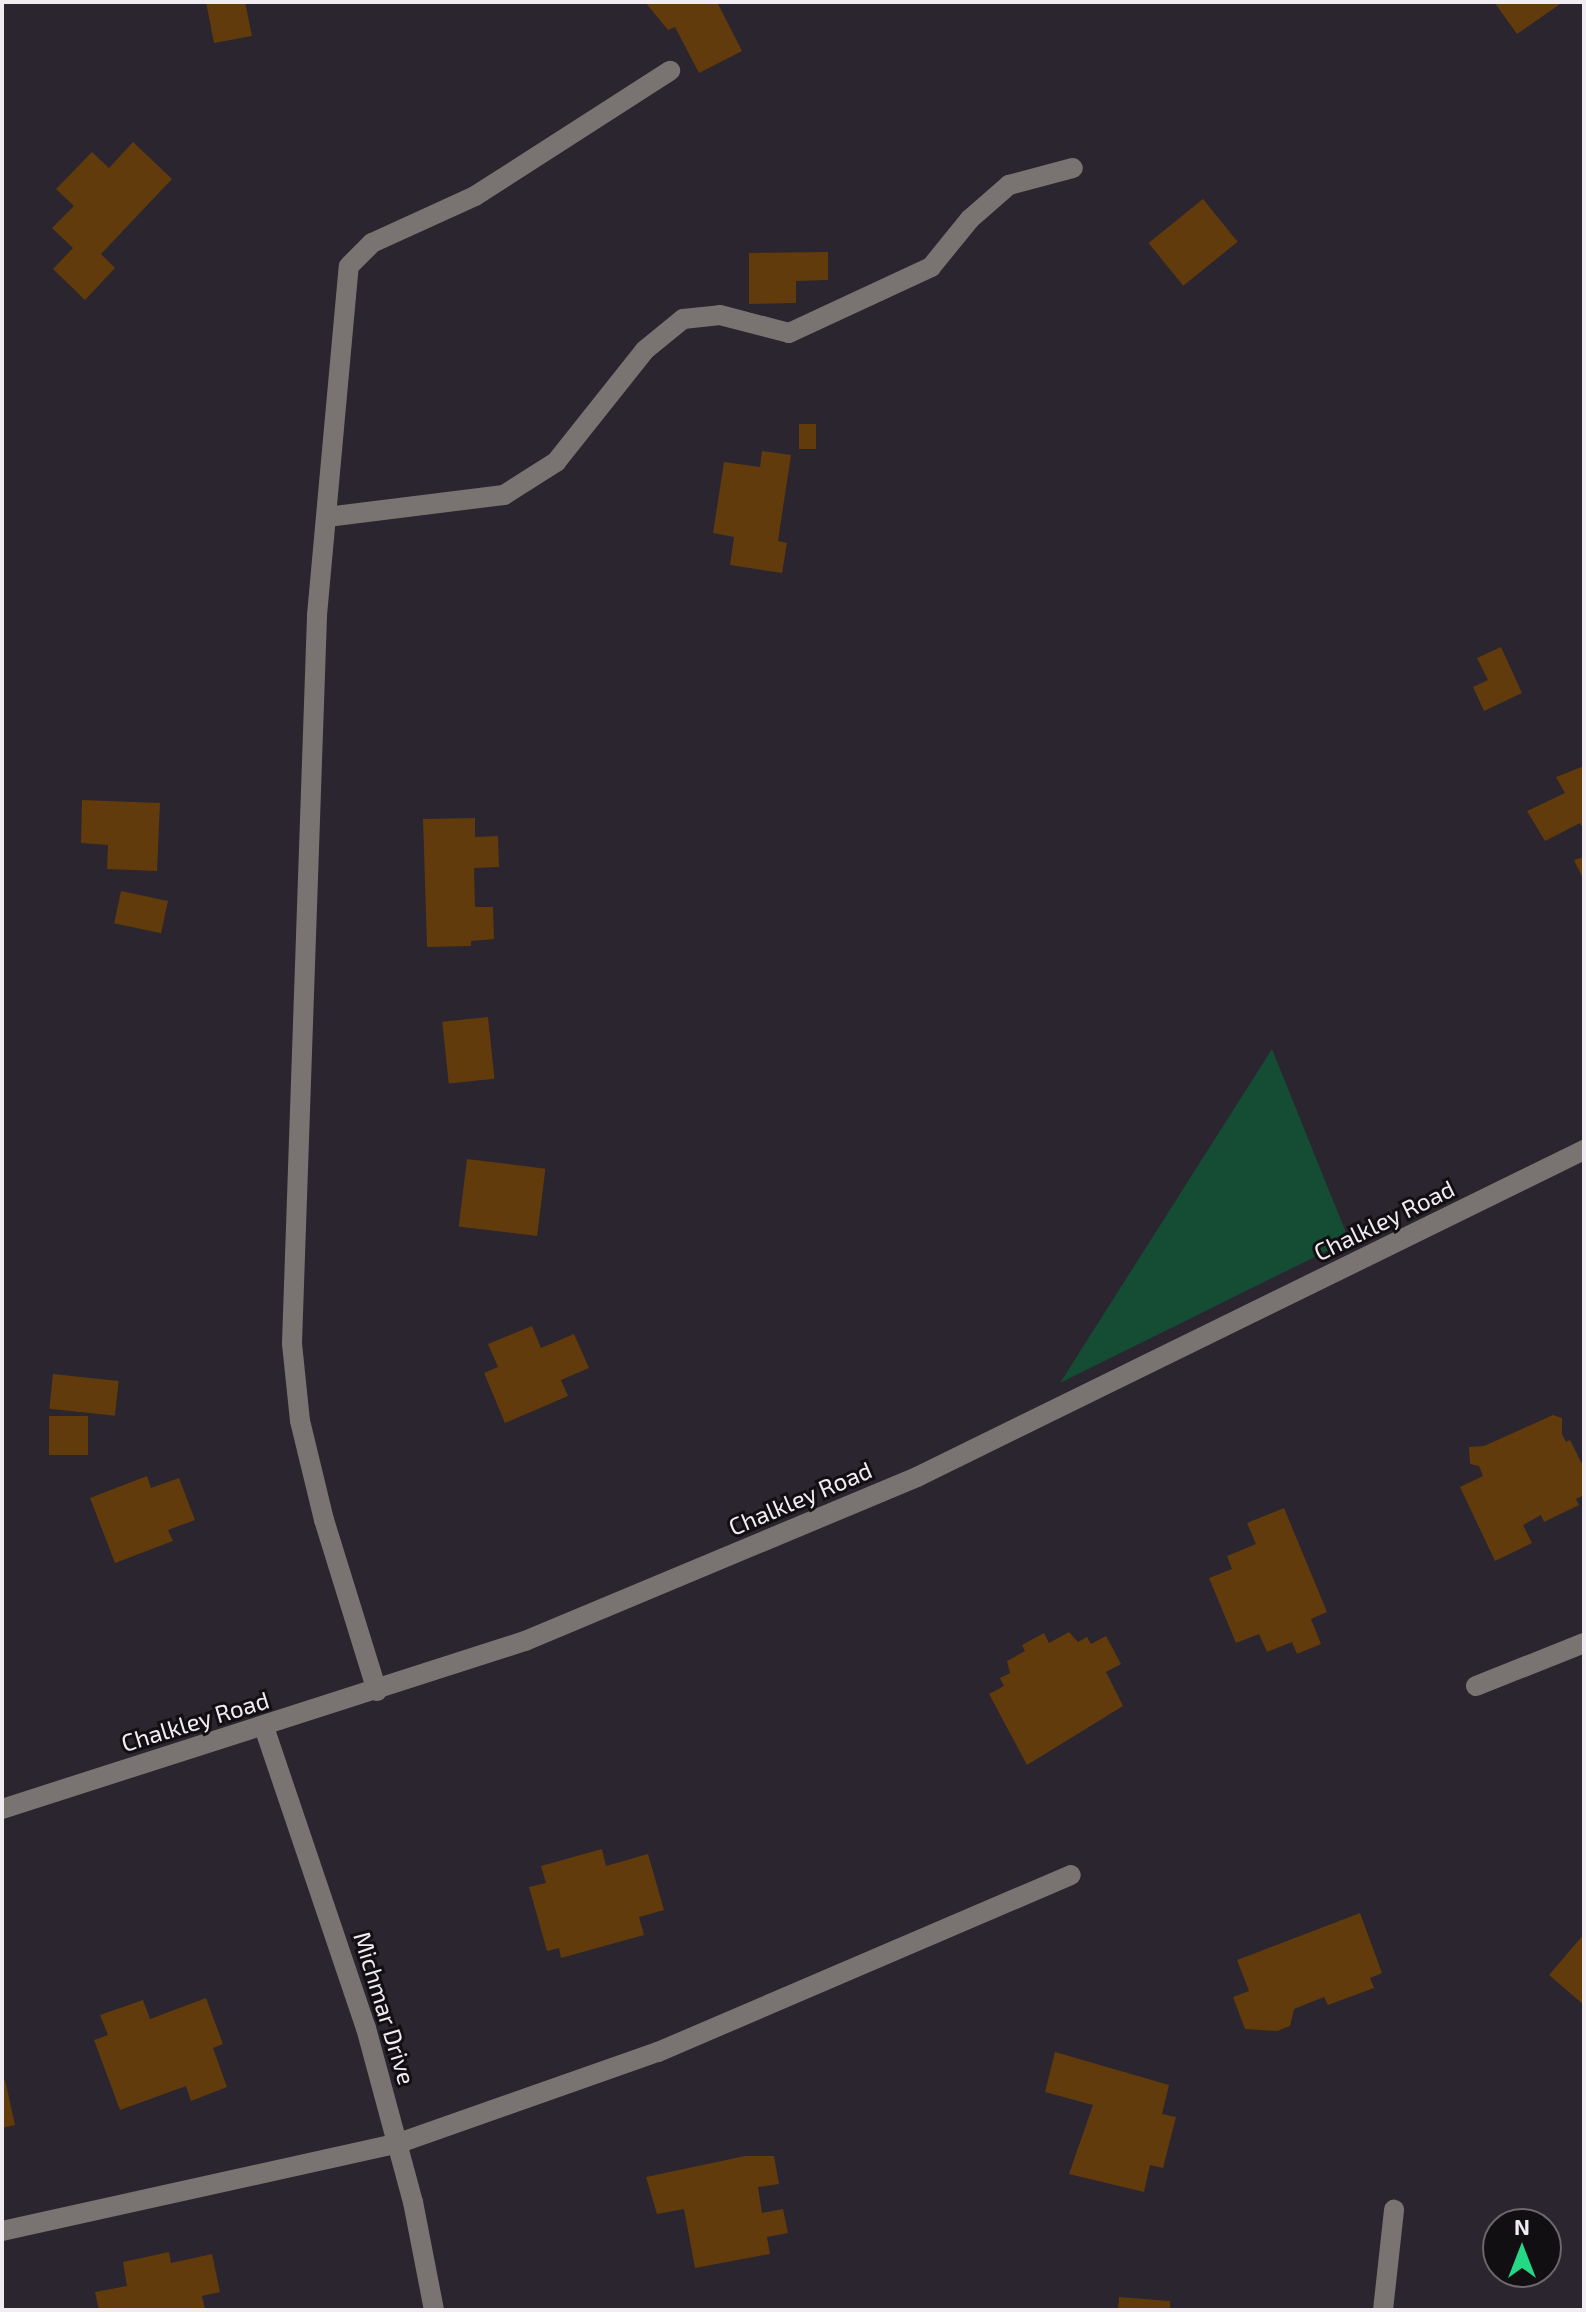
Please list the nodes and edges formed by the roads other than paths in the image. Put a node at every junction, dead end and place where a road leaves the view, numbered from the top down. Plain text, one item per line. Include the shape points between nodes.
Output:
1 (670, 71) dead end
2 (1073, 168) dead end
3 (327, 517) junction
4 (1584, 1150) edge
5 (1584, 1643) edge
6 (1476, 1686) dead end
7 (377, 1691) junction
8 (264, 1727) junction
9 (2, 1809) edge
10 (1071, 1875) dead end
11 (399, 2143) junction
12 (1394, 2210) dead end
13 (2, 2231) edge
14 (434, 2310) edge
15 (1383, 2310) edge

1 - 3 street via 475,196 359,251 349,266
2 - 3 street via 1009,185 970,219 931,267 789,333 720,315 683,319 645,350 556,462 504,495
3 - 7 street via 317,615 292,1343 300,1421 324,1520
4 - 7 street, Chalkley Road via 917,1477 525,1641
5 - 6 street
7 - 8 street, Chalkley Road
8 - 9 street, Chalkley Road
8 - 11 street, Michmar Drive via 366,2028
10 - 11 street via 658,2052
11 - 13 street
11 - 14 street, Michmar Drive
12 - 15 street

